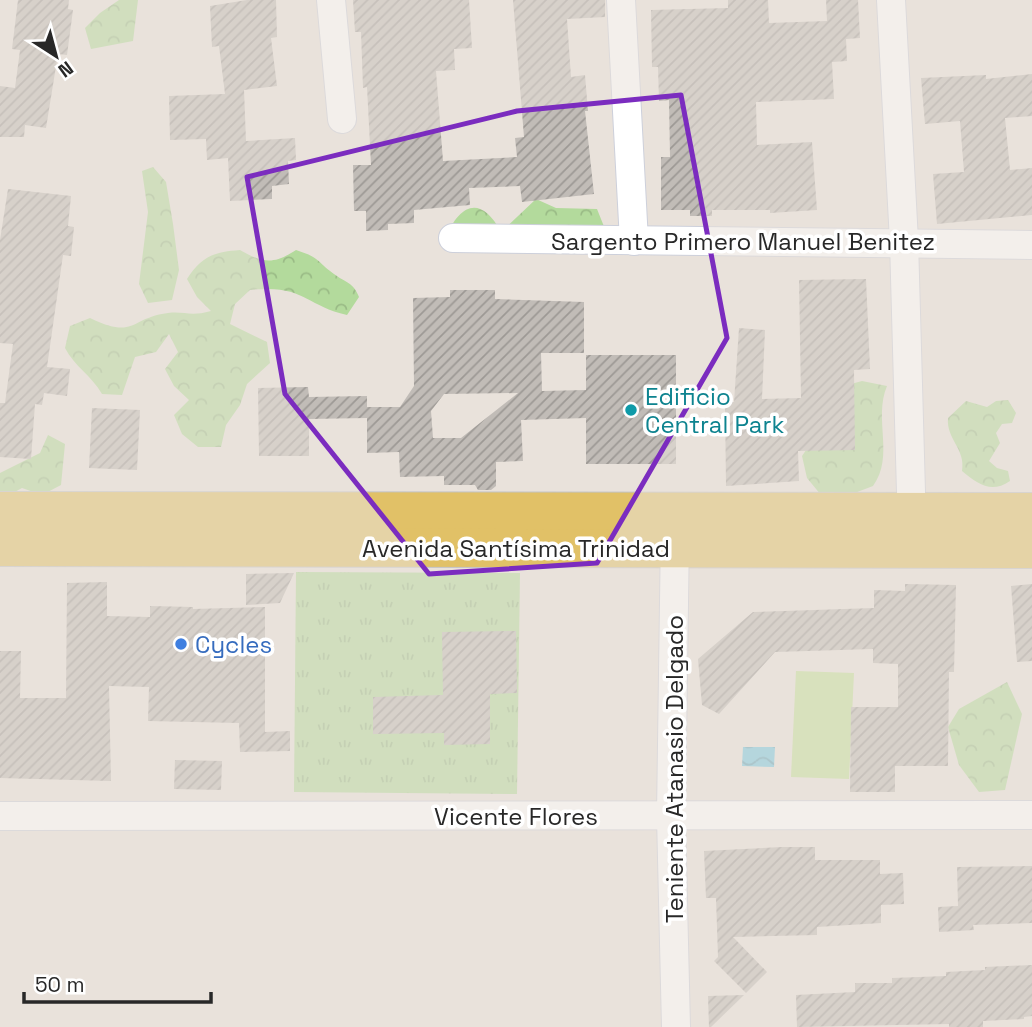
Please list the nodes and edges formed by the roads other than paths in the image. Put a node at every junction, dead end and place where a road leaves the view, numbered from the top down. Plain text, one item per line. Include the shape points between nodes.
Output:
1 (331, 0) edge
2 (621, 0) edge
3 (891, 0) edge
4 (342, 119) dead end
5 (453, 238) dead end
6 (634, 241) junction
7 (904, 241) junction
8 (1032, 245) edge
9 (0, 511) edge
10 (1032, 512) edge
11 (675, 530) junction
12 (912, 530) junction
13 (0, 547) edge
14 (1032, 549) edge
15 (1032, 815) edge
16 (0, 816) edge
17 (671, 816) junction
18 (676, 1027) edge

1 - 4 street
2 - 6 street
3 - 7 street
5 - 6 street, Sargento Primero Manuel Benitez
6 - 7 street, Sargento Primero Manuel Benitez
7 - 8 street, Sargento Primero Manuel Benitez
7 - 12 street
9 - 11 main road, Avenida Santísima Trinidad
10 - 12 main road, Avenida Santísima Trinidad
11 - 12 main road, Avenida Santísima Trinidad
11 - 13 main road, Avenida Santísima Trinidad
11 - 17 street, Teniente Atanasio Delgado
12 - 14 main road, Avenida Santísima Trinidad
15 - 17 street, Vicente Flores
16 - 17 street, Vicente Flores
17 - 18 street, Teniente Atanasio Delgado

